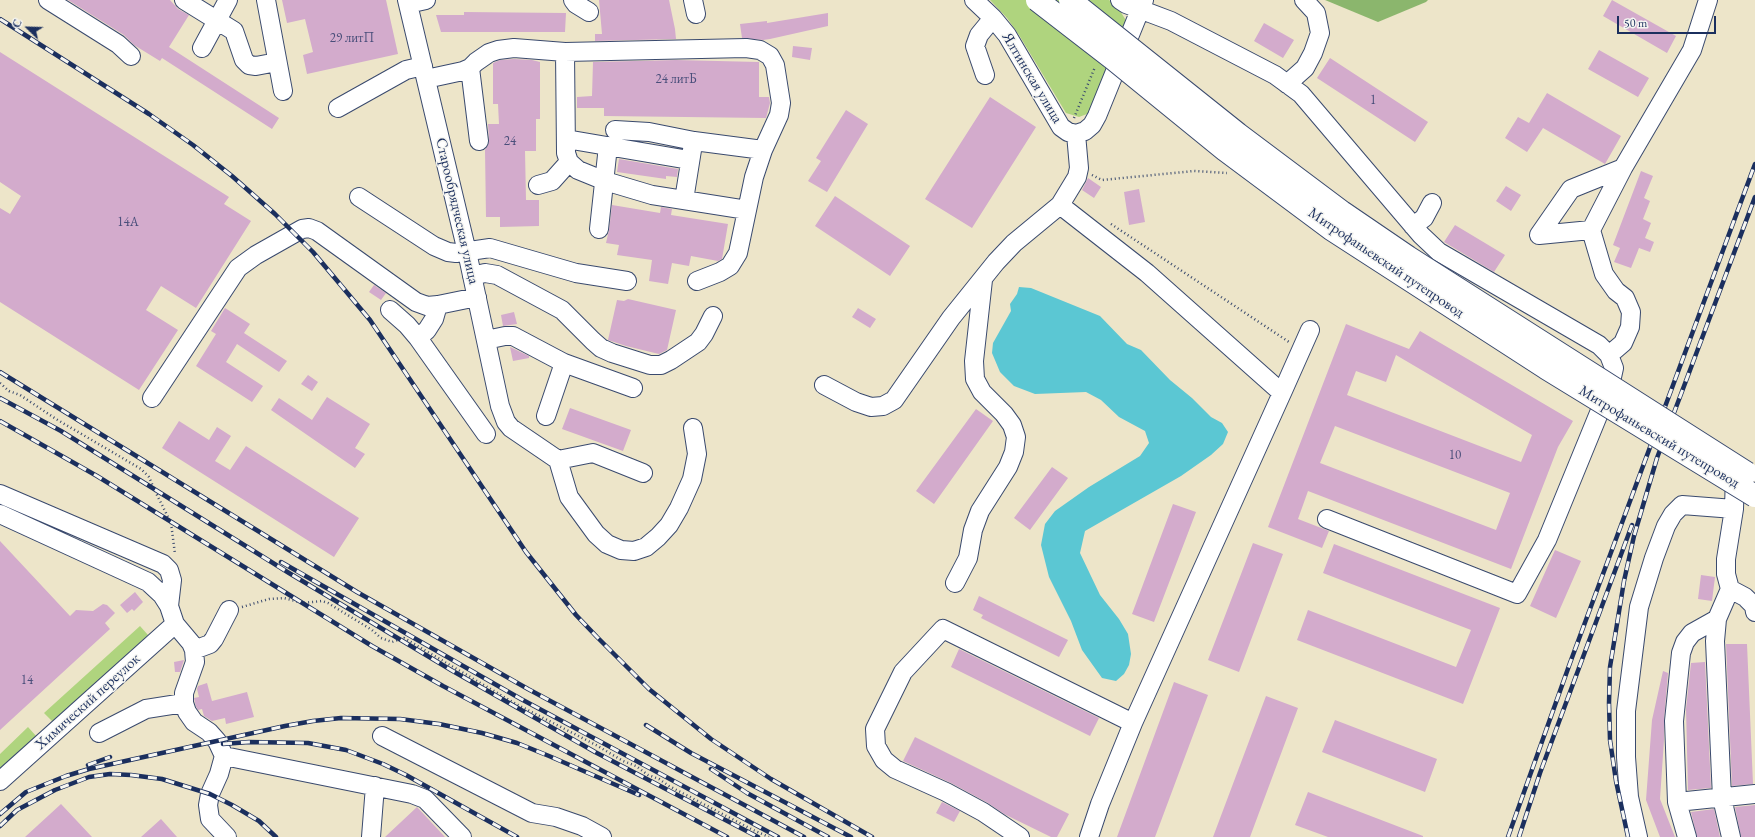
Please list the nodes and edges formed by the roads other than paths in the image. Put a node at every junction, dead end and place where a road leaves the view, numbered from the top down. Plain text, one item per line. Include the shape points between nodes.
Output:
1 (48, 0) edge
2 (184, 0) edge
3 (228, 0) edge
4 (266, 0) edge
5 (426, 0) edge
6 (573, 0) edge
7 (974, 0) edge
8 (1037, 0) edge
9 (1070, 0) edge
10 (1120, 0) edge
11 (1304, 0) edge
12 (1708, 0) edge
13 (408, 2) edge
14 (1142, 5) edge
15 (589, 12) dead end
16 (994, 18) junction
17 (217, 21) junction
18 (202, 48) dead end
19 (565, 52) junction
20 (131, 56) dead end
21 (277, 62) junction
22 (470, 68) junction
23 (424, 73) junction
24 (985, 75) dead end
25 (1287, 84) junction
26 (283, 91) dead end
27 (338, 108) dead end
28 (1076, 134) junction
29 (612, 138) junction
30 (566, 139) junction
31 (694, 141) junction
32 (479, 142) dead end
33 (763, 150) junction
34 (689, 160) junction
35 (569, 162) junction
36 (1623, 168) junction
37 (605, 181) junction
38 (538, 185) dead end
39 (359, 197) dead end
40 (684, 200) junction
41 (1432, 203) dead end
42 (1060, 205) junction
43 (747, 210) junction
44 (1414, 226) junction
45 (599, 229) dead end
46 (1591, 230) junction
47 (467, 252) junction
48 (472, 276) junction
49 (984, 279) junction
50 (627, 281) dead end
51 (697, 281) dead end
52 (477, 296) junction
53 (438, 305) junction
54 (390, 310) dead end
55 (713, 316) dead end
56 (1310, 330) dead end
57 (418, 338) junction
58 (486, 340) junction
59 (1609, 355) junction
60 (564, 363) junction
61 (824, 385) dead end
62 (1610, 386) junction
63 (633, 388) dead end
64 (1282, 393) junction
65 (152, 398) dead end
66 (546, 416) dead end
67 (693, 428) dead end
68 (486, 434) dead end
69 (558, 460) junction
70 (643, 473) dead end
71 (1755, 478) edge
72 (0, 494) edge
73 (1755, 496) edge
74 (1734, 509) junction
75 (0, 514) edge
76 (1327, 519) dead end
77 (955, 583) dead end
78 (1730, 589) junction
79 (169, 606) junction
80 (228, 612) road end
81 (1755, 612) edge
82 (1717, 619) junction
83 (176, 624) junction
84 (194, 650) junction
85 (184, 702) junction
86 (1133, 723) junction
87 (99, 733) dead end
88 (382, 736) dead end
89 (224, 756) junction
90 (0, 781) edge
91 (375, 786) junction
92 (1755, 794) edge
93 (1722, 798) junction
94 (1677, 802) junction
95 (227, 837) edge
96 (371, 837) edge
97 (462, 837) edge
98 (602, 837) edge
99 (1020, 837) edge
100 (1089, 837) edge
101 (1638, 837) edge
102 (1687, 837) edge
103 (1732, 837) edge

1 - 20 street via 118,44
2 - 17 street
3 - 17 street
4 - 21 street
5 - 13 street
6 - 15 street
7 - 16 street, Ялтинская улица
8 - 73 main road, Митрофаньевский путепровод, bridge via 1225,150 1331,229 1546,368
9 - 71 main road, Митрофаньевский путепровод, bridge via 1238,134 1348,216 1459,290
10 - 14 street
11 - 25 street via 1316,14 1320,33 1305,68
12 - 36 street via 1692,50
13 - 23 street, Старообрядческая улица
14 - 25 street via 1275,75
14 - 28 street, Ялтинская улица via 1097,116 1092,125
16 - 24 street via 979,35 975,46
16 - 28 street, Ялтинская улица via 1007,35 1061,127
17 - 18 street
17 - 21 street via 234,31 244,60 249,65
19 - 22 street via 527,48 498,50 489,53
19 - 30 street
19 - 33 street via 746,48 760,50 770,56 775,65 781,103 779,115
21 - 26 street
22 - 23 street via 463,71
22 - 32 street
23 - 27 street via 406,70
23 - 47 street, Старообрядческая улица
25 - 44 street via 1301,94 1319,114
28 - 42 street via 1079,168 1077,177
29 - 30 street
29 - 31 street via 648,132
29 - 34 street
29 - 37 street
30 - 35 street
31 - 33 street
31 - 34 street
33 - 43 street
34 - 40 street
35 - 37 street via 578,170
35 - 38 street via 552,181
36 - 46 street
36 - 46 street via 1571,189 1539,235
37 - 40 street via 652,195
37 - 45 street
39 - 47 street via 440,250
40 - 43 street
41 - 44 street via 1424,218
42 - 49 street via 1014,242
42 - 64 street via 1146,273
43 - 51 street via 738,253 730,266
44 - 59 street via 1439,252 1599,345
46 - 59 street via 1604,274 1624,298 1631,312 1630,327 1623,343
47 - 48 street, Старообрядческая улица
47 - 50 street via 490,248 576,273
48 - 52 street, Старообрядческая улица
48 - 55 street via 485,273 497,275 562,310 601,348 650,366 661,365 698,342
49 - 61 street via 951,318 894,400 883,406 870,408
49 - 77 street via 974,361 975,379 982,392 1012,425 1016,437 1008,467 980,511 973,530 968,558
52 - 53 street
52 - 58 street, Старообрядческая улица
53 - 57 street via 434,319
53 - 65 street via 427,306 416,302 317,231 302,229 238,268
54 - 57 street
56 - 64 street
57 - 68 street
58 - 60 street via 513,336
58 - 69 street, Старообрядческая улица via 500,406 506,422
59 - 62 street via 1614,368
60 - 63 street
60 - 66 street
62 - 74 street via 1625,392 1683,429 1723,449 1732,459 1736,475
62 - 76 street via 1546,540 1518,594
64 - 86 street
67 - 69 street via 697,454 692,479 679,508 658,537 646,547 634,551 621,550 607,544 596,534 569,497
69 - 70 street via 593,453
72 - 79 street via 163,564 169,570 172,580
74 - 78 street via 1726,559
74 - 101 street via 1682,505 1673,514 1654,558 1639,607 1626,711 1629,797
75 - 79 street via 148,582
78 - 81 street via 1745,597 1754,606
78 - 82 street
79 - 83 street
80 - 84 street via 210,644
82 - 93 street via 1715,641
82 - 94 street via 1692,633 1681,653 1674,722
83 - 84 street
83 - 90 street, Химический переулок
84 - 85 street via 195,662 184,692
85 - 87 street via 146,709
85 - 89 street via 194,722 209,732 220,744
86 - 99 street via 943,629 903,672 875,729 876,746 884,760 895,769 983,812
86 - 100 street
88 - 98 street via 532,814 556,817 582,826
89 - 91 street
89 - 95 street via 208,805 210,819
91 - 96 street
91 - 97 street via 425,799
92 - 93 street
93 - 94 street
93 - 103 street
94 - 102 street

